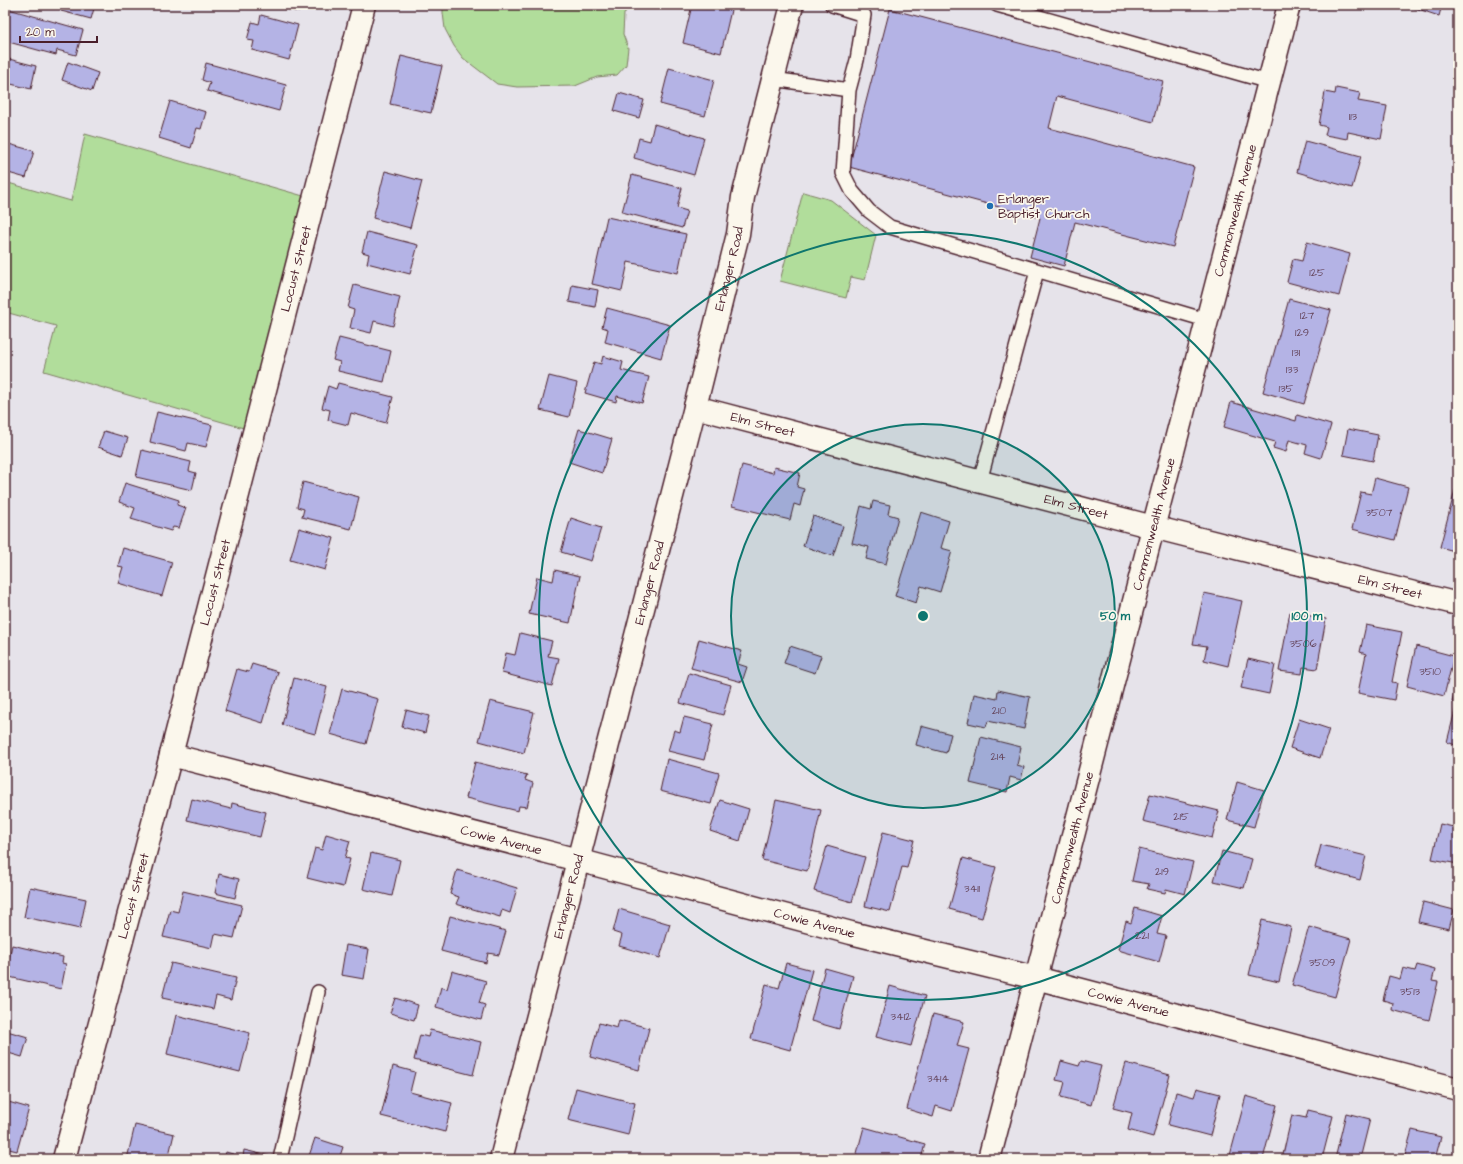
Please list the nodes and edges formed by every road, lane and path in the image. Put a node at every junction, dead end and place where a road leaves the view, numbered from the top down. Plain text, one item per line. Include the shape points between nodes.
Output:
1 (364, 5) edge
2 (792, 5) edge
3 (832, 5) edge
4 (1288, 5) edge
5 (1005, 6) edge
6 (865, 10) edge
7 (773, 78) junction
8 (1269, 82) junction
9 (849, 90) junction
10 (1037, 271) junction
11 (1206, 320) junction
12 (695, 406) junction
13 (980, 481) junction
14 (1153, 527) junction
15 (1458, 604) edge
16 (170, 755) junction
17 (578, 860) junction
18 (1036, 978) junction
19 (318, 992) dead end
20 (1458, 1089) edge
21 (64, 1159) edge
22 (280, 1159) edge
23 (501, 1159) edge
24 (989, 1159) edge

1 - 16 street, Locust Street
2 - 7 street, Erlanger Road
3 - 6 lane
4 - 8 street, Commonwealth Avenue
5 - 8 lane
6 - 9 lane
7 - 9 lane
7 - 12 street, Erlanger Road via 743,197 738,234
8 - 11 street, Commonwealth Avenue
9 - 10 lane via 843,173 852,191 869,210 890,227
10 - 11 lane
10 - 13 lane
11 - 14 street, Commonwealth Avenue
12 - 13 street, Elm Street
12 - 17 street, Erlanger Road
13 - 14 street, Elm Street
14 - 15 street, Elm Street
14 - 18 street, Commonwealth Avenue
16 - 17 street, Cowie Avenue
16 - 21 street, Locust Street
17 - 18 street, Cowie Avenue via 851,933
17 - 23 street, Erlanger Road
18 - 20 street, Cowie Avenue
18 - 24 street, Commonwealth Avenue
19 - 22 lane

